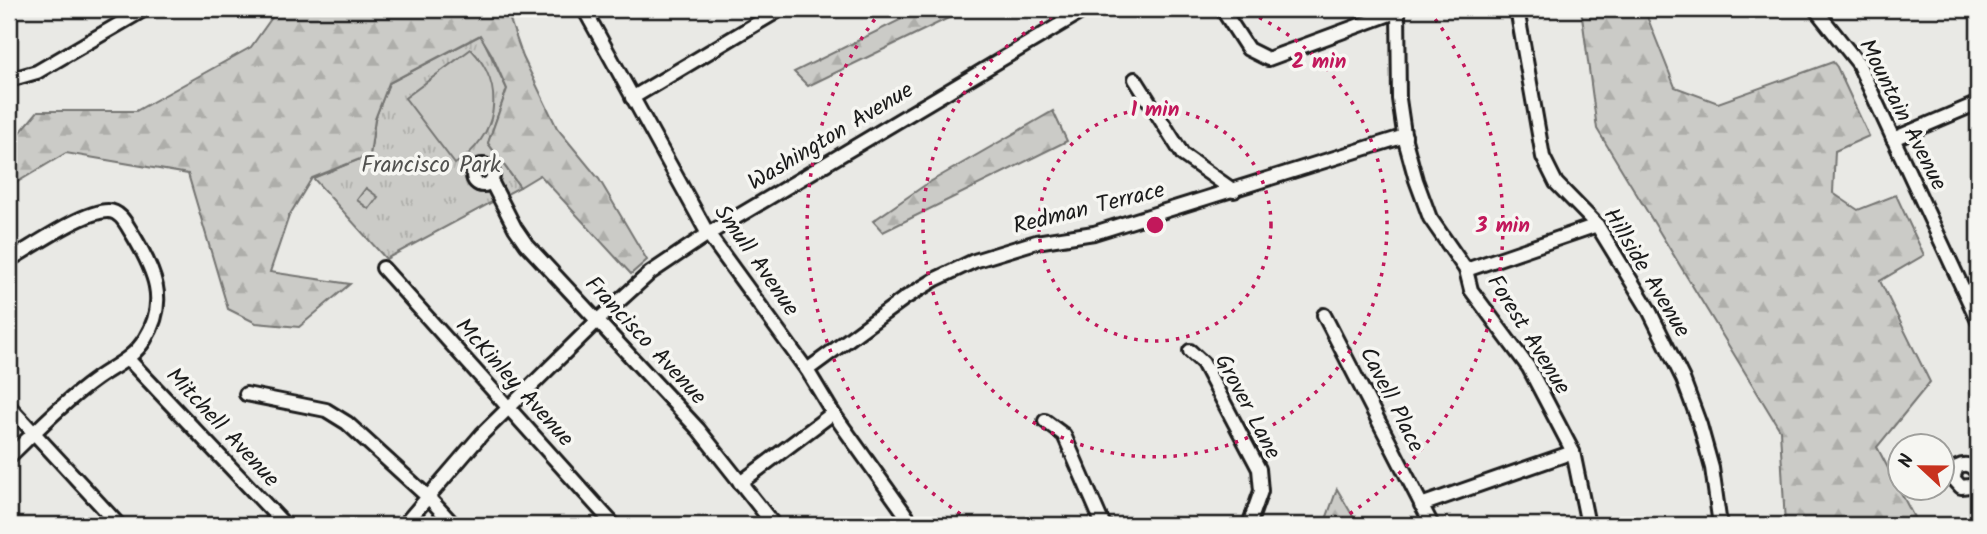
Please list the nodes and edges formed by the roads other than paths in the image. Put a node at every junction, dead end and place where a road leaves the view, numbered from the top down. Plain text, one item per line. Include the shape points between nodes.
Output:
1 (584, 9) edge
2 (781, 9) edge
3 (1086, 9) edge
4 (1222, 9) edge
5 (1517, 9) edge
6 (1815, 9) edge
7 (138, 10) edge
8 (1398, 10) edge
9 (1135, 79) dead end
10 (9, 80) edge
11 (632, 98) junction
12 (1978, 103) edge
13 (1405, 136) junction
14 (1893, 139) junction
15 (491, 181) dead end
16 (1234, 191) junction
17 (1597, 225) junction
18 (708, 234) junction
19 (9, 260) edge
20 (383, 268) dead end
21 (1466, 270) junction
22 (1324, 315) dead end
23 (597, 321) junction
24 (1978, 321) edge
25 (1190, 351) dead end
26 (128, 359) junction
27 (807, 370) junction
28 (246, 394) dead end
29 (9, 406) edge
30 (508, 408) junction
31 (833, 413) junction
32 (1045, 421) dead end
33 (34, 433) junction
34 (1573, 452) junction
35 (9, 457) edge
36 (1978, 474) edge
37 (740, 483) junction
38 (1978, 485) edge
39 (428, 497) junction
40 (1421, 505) junction
41 (119, 525) edge
42 (285, 525) edge
43 (404, 525) edge
44 (454, 525) edge
45 (614, 525) edge
46 (774, 525) edge
47 (913, 525) edge
48 (1105, 525) edge
49 (1249, 525) edge
50 (1432, 525) edge
51 (1588, 525) edge
52 (1720, 525) edge

1 - 11 street, Smull Avenue
2 - 11 street
3 - 18 street, Washington Avenue
4 - 8 street via 1248,49 1268,59
5 - 17 street, Hillside Avenue via 1544,157 1556,183
6 - 14 street, Mountain Avenue via 1858,63
7 - 10 street via 37,72
8 - 13 street, Forest Avenue via 1399,99
9 - 16 street via 1183,155
11 - 18 street, Smull Avenue
12 - 14 street
13 - 16 street, Redman Terrace
13 - 21 street, Forest Avenue via 1430,218
14 - 24 street, Mountain Avenue
15 - 23 street, Francisco Avenue via 526,243
16 - 27 street, Redman Terrace via 1094,233 1036,242 974,261 905,298
17 - 21 street
17 - 52 street, Hillside Avenue via 1649,310 1683,379 1712,468
18 - 23 street, Washington Avenue via 650,273
18 - 27 street, Smull Avenue
19 - 26 street via 84,217 107,210 123,218 149,262 157,295 151,327
20 - 30 street, McKinley Avenue
21 - 34 street, Forest Avenue via 1471,290 1530,368
22 - 40 street, Cavell Place
23 - 30 street, Washington Avenue
23 - 37 street, Francisco Avenue via 698,429
25 - 49 street, Grover Lane via 1203,363 1259,469 1261,491
26 - 33 street via 96,378
26 - 42 street, Mitchell Avenue
27 - 31 street, Smull Avenue
28 - 39 street via 326,410 347,423
29 - 33 street
30 - 39 street, Washington Avenue
30 - 45 street, McKinley Avenue
31 - 37 street
31 - 47 street, Smull Avenue
32 - 48 street via 1064,435
33 - 35 street
33 - 41 street
34 - 40 street
34 - 51 street, Forest Avenue
36 - 38 street via 1965,465 1957,467 1953,478 1961,487
37 - 46 street, Francisco Avenue
39 - 43 street, Washington Avenue
39 - 44 street
40 - 50 street, Cavell Place

